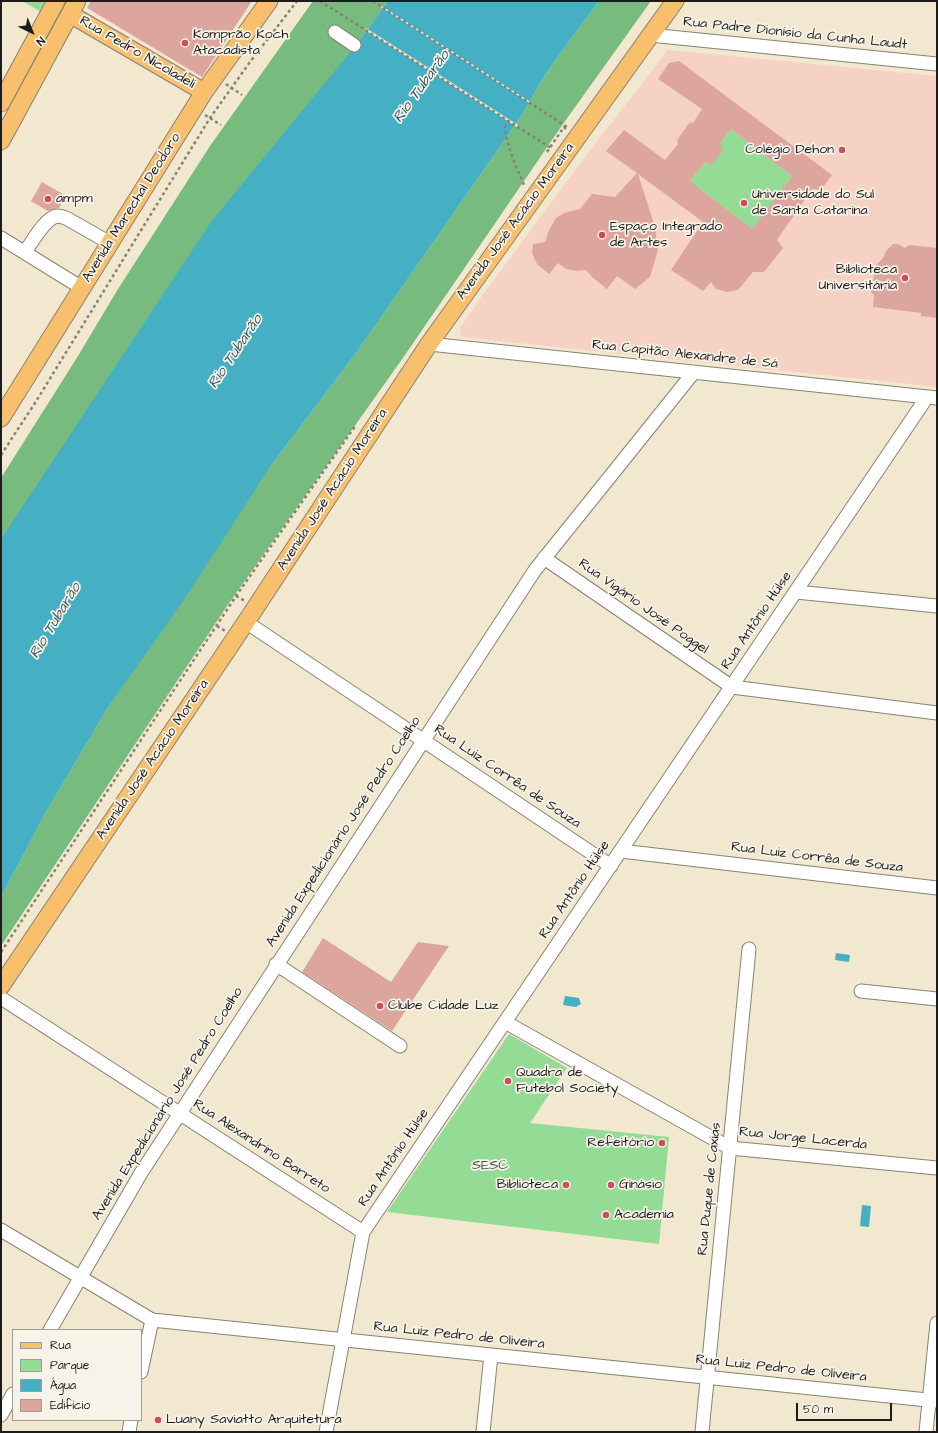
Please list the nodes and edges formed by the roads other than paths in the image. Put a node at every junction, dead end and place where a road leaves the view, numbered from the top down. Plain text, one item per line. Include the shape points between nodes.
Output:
1 (56, 1) edge
2 (270, 1) edge
3 (675, 1) edge
4 (74, 8) edge
5 (335, 32) dead end
6 (650, 35) junction
7 (354, 45) dead end
8 (937, 64) edge
9 (204, 92) junction
10 (1, 103) edge
11 (1, 142) edge
12 (1, 238) edge
13 (110, 243) junction
14 (25, 252) junction
15 (82, 288) junction
16 (429, 344) junction
17 (694, 372) junction
18 (932, 397) edge
19 (1, 418) edge
20 (544, 558) junction
21 (796, 592) junction
22 (937, 606) edge
23 (246, 622) junction
24 (732, 687) junction
25 (937, 713) edge
26 (423, 740) junction
27 (621, 851) junction
28 (611, 866) junction
29 (937, 888) edge
30 (749, 949) dead end
31 (276, 964) junction
32 (1, 986) edge
33 (861, 991) dead end
34 (1, 998) edge
35 (937, 999) edge
36 (505, 1022) junction
37 (400, 1046) dead end
38 (179, 1113) junction
39 (730, 1148) junction
40 (937, 1168) edge
41 (1, 1230) edge
42 (363, 1232) junction
43 (80, 1277) junction
44 (152, 1320) junction
45 (937, 1324) edge
46 (51, 1329) edge
47 (344, 1340) junction
48 (491, 1355) junction
49 (142, 1367) edge
50 (707, 1377) junction
51 (12, 1396) edge
52 (933, 1401) edge
53 (1, 1415) edge
54 (131, 1421) edge
55 (129, 1432) edge
56 (326, 1432) edge
57 (483, 1432) edge
58 (702, 1432) edge
59 (926, 1432) edge

1 - 10 main road
2 - 9 main road, Avenida Marechal Deodoro
3 - 6 main road, Avenida José Acácio Moreira
4 - 9 main road, Rua Pedro Nicoladeli
4 - 11 main road
5 - 7 street
6 - 8 street, Rua Padre Dionísio da Cunha Laudt
6 - 16 main road, Avenida José Acácio Moreira
9 - 13 main road, Avenida Marechal Deodoro
12 - 14 street
13 - 14 street via 58,216 46,222
13 - 15 main road, Avenida Marechal Deodoro
14 - 15 street
15 - 19 main road, Avenida Marechal Deodoro
16 - 17 street, Rua Capitão Alexandre de Sá
16 - 23 main road, Avenida José Acácio Moreira
17 - 18 street, Rua Capitão Alexandre de Sá
17 - 20 street, Avenida Expedicionário José Pedro Coelho
18 - 21 street, Rua Antônio Hülse
20 - 24 street, Rua Vigário José Poggel
20 - 26 street, Avenida Expedicionário José Pedro Coelho
21 - 22 street
21 - 24 street, Rua Antônio Hülse
23 - 26 street, Rua Luiz Corrêa de Souza
23 - 32 main road, Avenida José Acácio Moreira
24 - 25 street, Rua Vigário José Poggel
24 - 27 street, Rua Antônio Hülse
26 - 28 street, Rua Luiz Corrêa de Souza
26 - 31 street, Avenida Expedicionário José Pedro Coelho
27 - 28 street, Rua Antônio Hülse
27 - 29 street, Rua Luiz Corrêa de Souza
28 - 36 street, Rua Antônio Hülse
30 - 39 street, Rua Duque de Caxias
31 - 37 street
31 - 38 street, Avenida Expedicionário José Pedro Coelho
33 - 35 street
34 - 38 street, Rua Alexandrino Barreto
36 - 39 street, Rua Jorge Lacerda
36 - 42 street, Rua Antônio Hülse
38 - 42 street, Rua Alexandrino Barreto
38 - 43 street, Avenida Expedicionário José Pedro Coelho
39 - 40 street, Rua Jorge Lacerda
39 - 50 street, Rua Duque de Caxias
41 - 43 street, Rua Luiz Pedro de Oliveira
42 - 47 street, Rua Antônio Hülse
43 - 44 street, Rua Luiz Pedro de Oliveira
43 - 46 street, Avenida Expedicionário José Pedro Coelho
44 - 47 street, Rua Luiz Pedro de Oliveira
44 - 49 street
45 - 52 street
47 - 48 street, Rua Luiz Pedro de Oliveira
47 - 56 street, Rua Antônio Hülse
48 - 50 street, Rua Luiz Pedro de Oliveira
48 - 57 street
50 - 52 street, Rua Luiz Pedro de Oliveira
50 - 58 street, Rua Duque de Caxias
51 - 53 street
52 - 59 street
54 - 55 street

